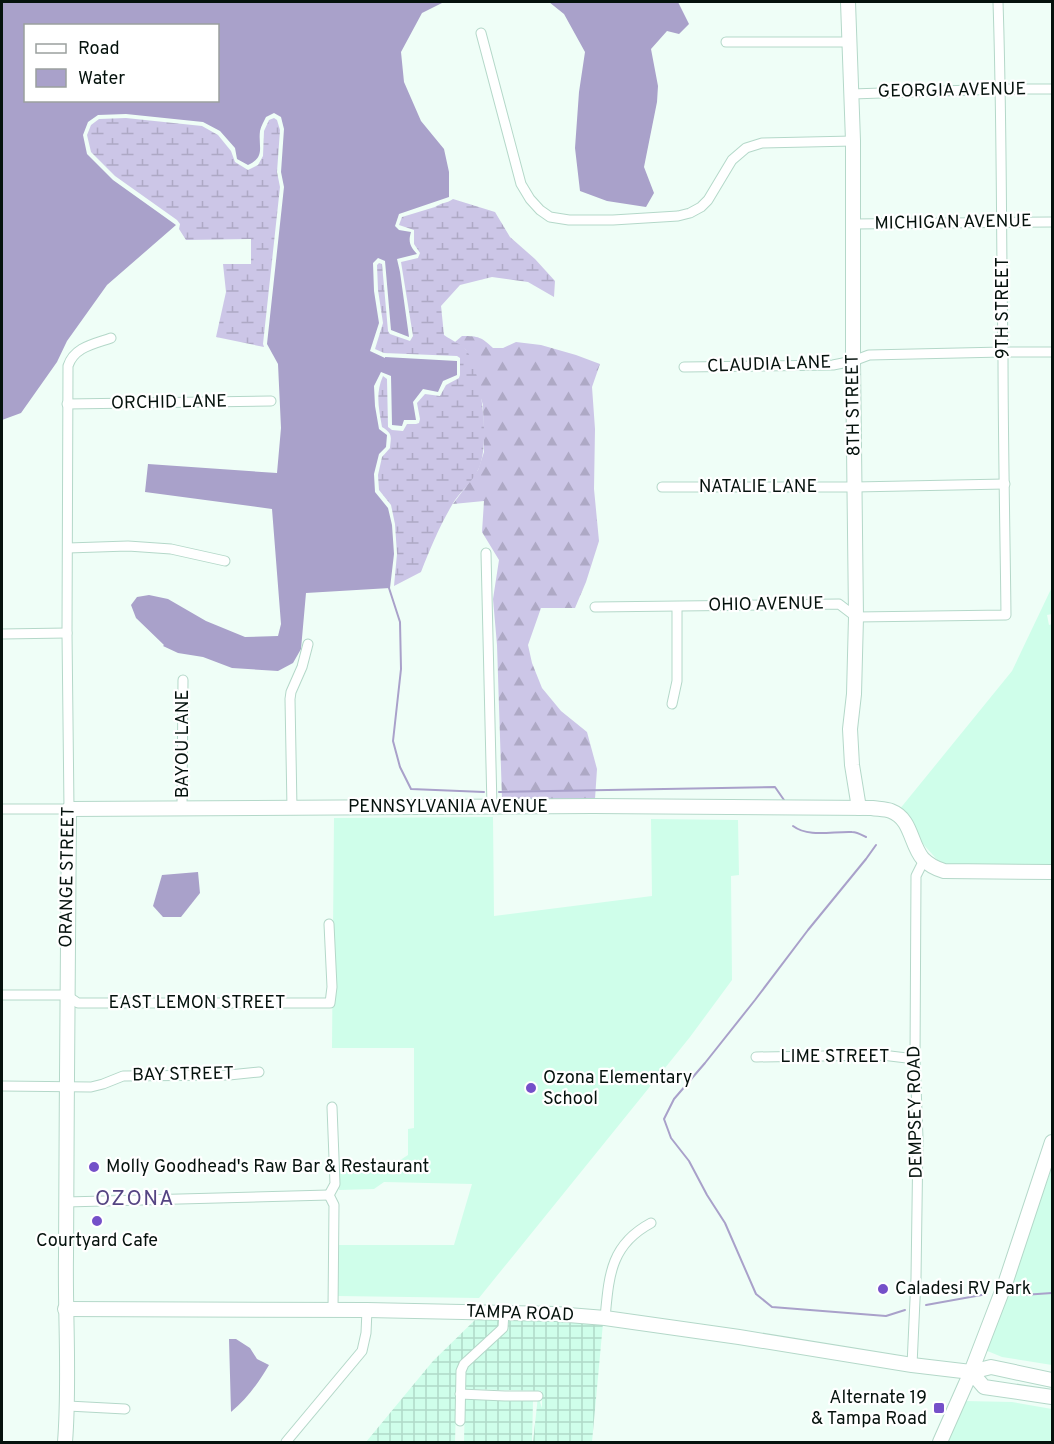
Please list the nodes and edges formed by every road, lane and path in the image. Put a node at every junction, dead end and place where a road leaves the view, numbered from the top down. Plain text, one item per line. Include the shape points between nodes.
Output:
1 (848, 2) edge
2 (998, 2) edge
3 (481, 33) dead end
4 (726, 42) dead end
5 (849, 42) junction
6 (1001, 89) junction
7 (1053, 89) edge
8 (852, 94) junction
9 (853, 141) junction
10 (1003, 222) junction
11 (1053, 222) edge
12 (854, 224) junction
13 (111, 338) dead end
14 (1003, 352) junction
15 (1053, 352) edge
16 (853, 361) junction
17 (684, 367) dead end
18 (271, 401) dead end
19 (67, 404) junction
20 (1005, 484) junction
21 (662, 487) dead end
22 (855, 487) junction
23 (68, 548) junction
24 (486, 553) dead end
25 (225, 561) dead end
26 (677, 606) junction
27 (595, 607) dead end
28 (1006, 615) joint
29 (856, 617) junction
30 (67, 633) junction
31 (2, 634) edge
32 (308, 644) dead end
33 (183, 680) dead end
34 (672, 704) dead end
35 (492, 807) junction
36 (182, 808) junction
37 (292, 808) junction
38 (859, 808) junction
39 (2, 809) edge
40 (69, 809) junction
41 (924, 860) junction
42 (1053, 872) edge
43 (329, 924) dead end
44 (2, 995) edge
45 (66, 995) junction
46 (756, 1057) dead end
47 (915, 1059) junction
48 (259, 1072) dead end
49 (2, 1086) edge
50 (67, 1086) junction
51 (332, 1107) dead end
52 (1053, 1142) edge
53 (329, 1195) junction
54 (66, 1202) junction
55 (651, 1223) dead end
56 (65, 1309) junction
57 (333, 1310) junction
58 (367, 1310) junction
59 (504, 1312) junction
60 (605, 1318) junction
61 (912, 1365) junction
62 (970, 1372) junction
63 (1053, 1380) edge
64 (460, 1394) junction
65 (538, 1396) dead end
66 (1053, 1397) edge
67 (68, 1406) junction
68 (125, 1409) dead end
69 (460, 1421) dead end
70 (65, 1443) edge
71 (286, 1443) edge
72 (940, 1443) edge

1 - 5 street, 8TH STREET
2 - 6 street, 9TH STREET
3 - 9 street via 521,184 530,199 550,217 613,220 690,213 708,200 732,160 746,148 762,143
4 - 5 street
5 - 8 street, 8TH STREET
6 - 7 street, GEORGIA AVENUE
6 - 8 street, GEORGIA AVENUE
6 - 10 street, 9TH STREET
8 - 9 street, 8TH STREET
9 - 12 street, 8TH STREET
10 - 11 street, MICHIGAN AVENUE
10 - 12 street, MICHIGAN AVENUE
10 - 14 street, 9TH STREET
12 - 16 street, 8TH STREET
13 - 19 street, ORANGE STREET via 76,352 71,358
14 - 15 street, CLAUDIA LANE
14 - 16 street, CLAUDIA LANE via 869,356
14 - 20 street, 9TH STREET
16 - 17 street, CLAUDIA LANE
16 - 22 street, 8TH STREET
18 - 19 street, ORCHID LANE
19 - 23 street, ORANGE STREET
20 - 22 street, NATALIE LANE
20 - 28 street, 9TH STREET
21 - 22 street, NATALIE LANE
22 - 29 street, 8TH STREET
23 - 25 street via 171,549
23 - 30 street, ORANGE STREET
24 - 35 street
26 - 27 street, OHIO AVENUE
26 - 29 street, OHIO AVENUE via 839,604
26 - 34 street via 677,681
28 - 29 street, OHIO AVENUE
29 - 38 street, 8TH STREET via 850,729
30 - 31 street
30 - 40 street, ORANGE STREET
32 - 37 street via 290,699
33 - 36 street, BAYOU LANE
35 - 37 street, PENNSYLVANIA AVENUE
35 - 38 street, PENNSYLVANIA AVENUE
36 - 37 street, PENNSYLVANIA AVENUE
36 - 40 street, PENNSYLVANIA AVENUE
38 - 41 street, PENNSYLVANIA AVENUE via 893,812 905,822
39 - 40 street, PENNSYLVANIA AVENUE
40 - 45 street, ORANGE STREET
41 - 42 street via 944,871
41 - 47 street, DEMPSEY ROAD via 916,876
43 - 45 street, EAST LEMON STREET via 330,1003 78,1002
44 - 45 street, EAST LEMON STREET
45 - 50 street, ORANGE STREET
46 - 47 street, LIME STREET via 882,1055
47 - 61 street, DEMPSEY ROAD via 918,1138
48 - 50 street, BAY STREET via 123,1076 91,1087
49 - 50 street, BAY STREET
50 - 54 street, ORANGE STREET
51 - 53 street via 335,1184
52 - 62 street via 1000,1299
53 - 54 street
53 - 57 street via 334,1205
54 - 56 street, ORANGE STREET
55 - 60 street via 624,1244 614,1262
56 - 57 street, TAMPA ROAD
56 - 67 street, ORANGE STREET
57 - 58 street, TAMPA ROAD
58 - 59 street, TAMPA ROAD
58 - 71 street via 362,1351
59 - 60 street, TAMPA ROAD
59 - 64 street via 503,1328 464,1364
60 - 61 street, TAMPA ROAD
61 - 62 street, TAMPA ROAD
62 - 63 street, TAMPA ROAD via 990,1367
62 - 66 street, TAMPA ROAD via 984,1387
62 - 72 street
64 - 65 street
64 - 69 street
67 - 68 street
67 - 70 street, ORANGE STREET

